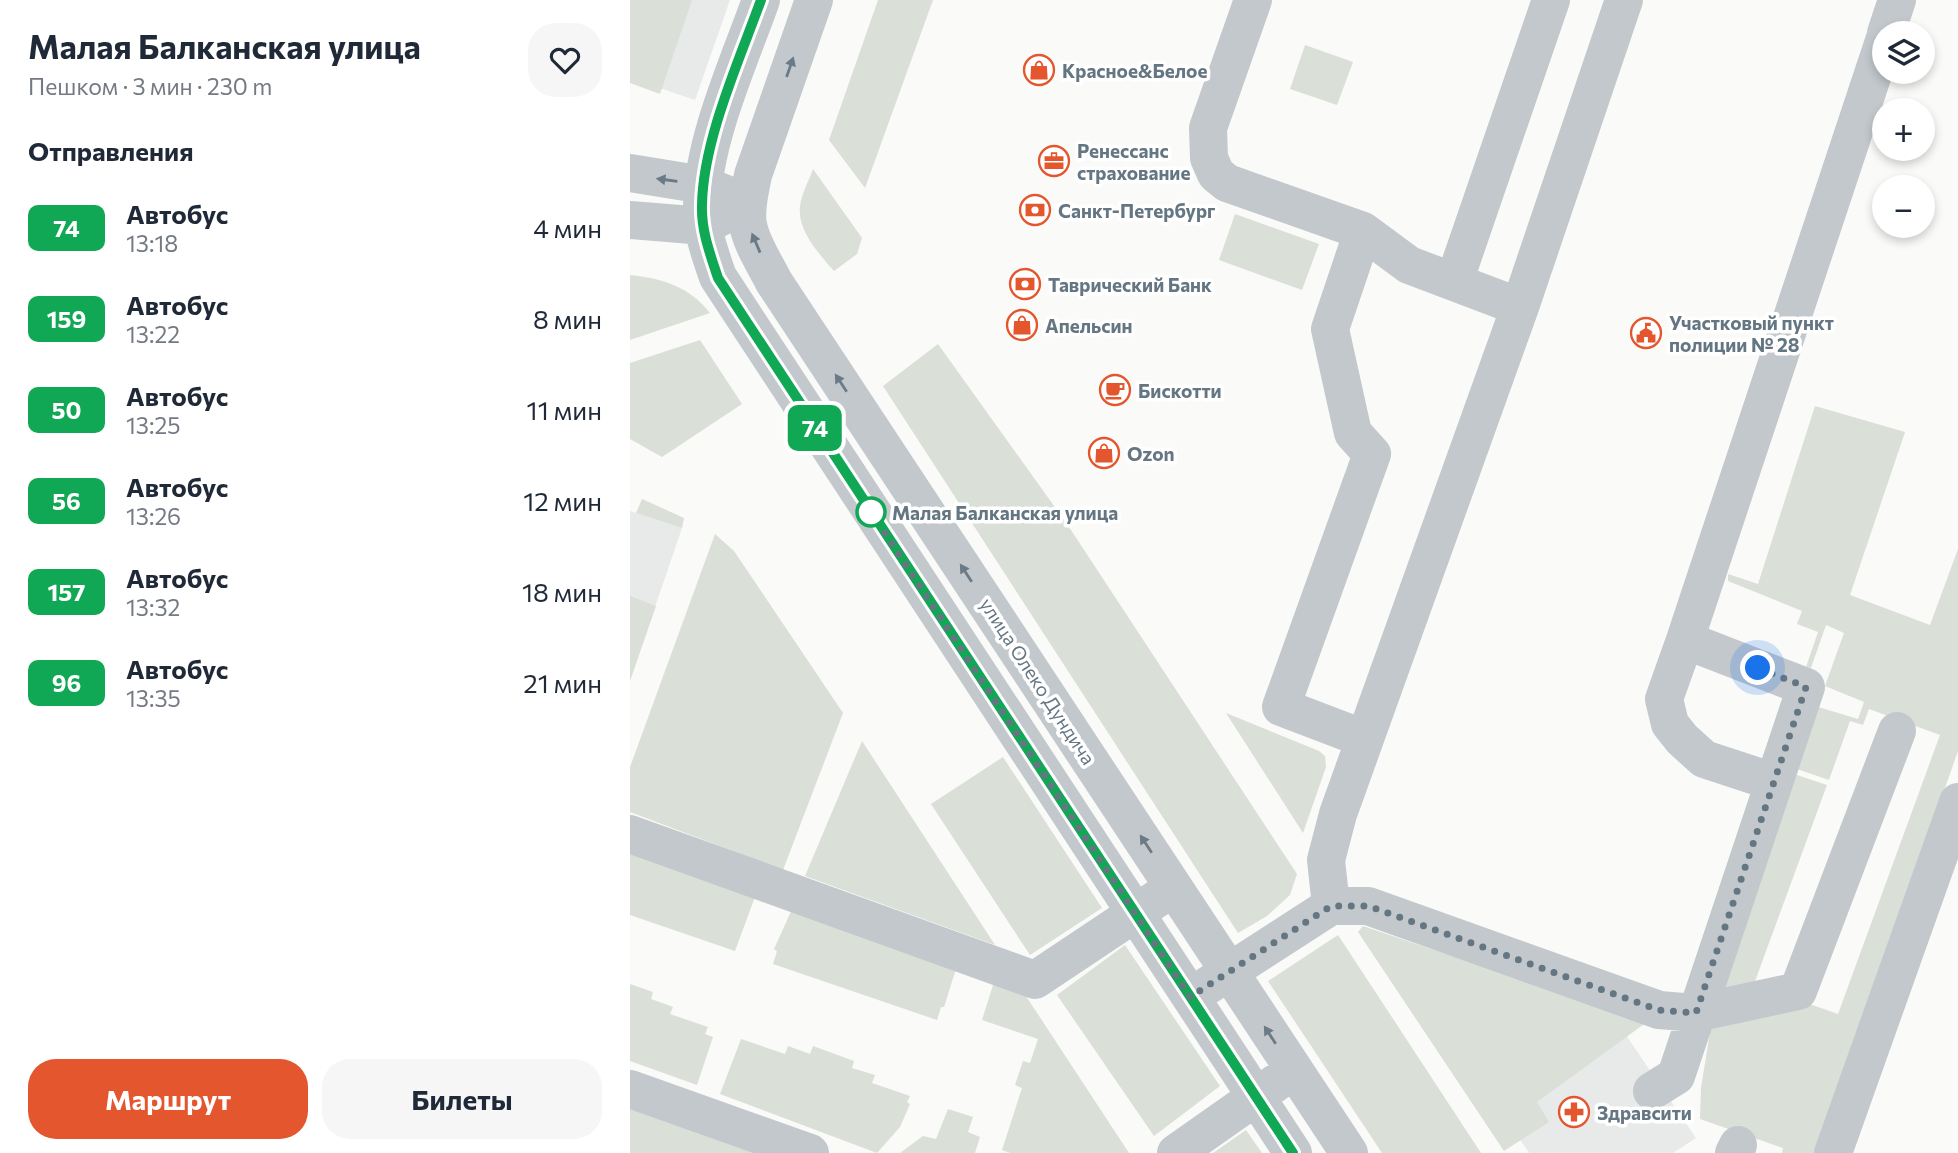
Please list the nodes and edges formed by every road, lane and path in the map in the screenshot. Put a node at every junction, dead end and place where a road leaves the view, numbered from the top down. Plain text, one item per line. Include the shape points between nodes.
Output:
1 (761, 0) edge
2 (814, 0) edge
3 (1253, 0) edge
4 (1551, 0) edge
5 (1624, 0) edge
6 (1897, 0) edge
7 (1891, 21) edge
8 (1872, 78) edge
9 (630, 173) edge
10 (704, 185) junction
11 (748, 202) junction
12 (630, 220) edge
13 (704, 226) junction
14 (1363, 231) junction
15 (1454, 282) junction
16 (1520, 307) junction
17 (1685, 640) junction
18 (1897, 731) dead end
19 (1365, 739) junction
20 (1774, 782) junction
21 (1958, 803) edge
22 (630, 834) edge
23 (1174, 888) junction
24 (1331, 906) junction
25 (1136, 913) junction
26 (1229, 972) junction
27 (1190, 997) junction
28 (1696, 1013) junction
29 (1294, 1071) junction
30 (630, 1089) edge
31 (1651, 1091) dead end
32 (1256, 1096) junction
33 (810, 1153) edge
34 (1175, 1153) edge
35 (1293, 1153) edge
36 (1349, 1153) edge
37 (1833, 1153) edge

1 - 10 street via 711,146
11 -> 2 street via 753,175
3 - 14 street via 1208,128 1209,158 1216,174 1227,183
4 - 15 street
5 - 16 street
6 - 7 street
8 - 17 street
10 -> 9 street
10 - 11 street
10 - 13 street
11 - 13 street
23 -> 11 street, улица Олеко Дундича via 774,282 748,225
12 - 13 street
13 - 25 street via 718,278 736,308
14 - 15 street via 1409,265
14 - 19 street via 1330,329 1353,433 1372,454 1281,707
15 - 16 street
16 - 19 street
17 - 20 street via 1664,699 1670,724 1704,759
17 - 20 street via 1806,687
18 - 28 street via 1798,991
19 - 24 street via 1326,860
20 - 28 street
21 - 37 street
22 - 25 street via 1035,980
23 - 25 street
23 - 26 street, улица Олеко Дундича
24 - 26 street
24 - 28 street via 1368,906 1659,1010
25 - 27 street
26 - 27 street
29 -> 26 street, улица Олеко Дундича
27 - 32 street
28 - 31 street via 1676,1076
29 - 32 street
29 - 36 street, улица Олеко Дундича
30 - 33 street
32 - 34 street
32 - 35 street

